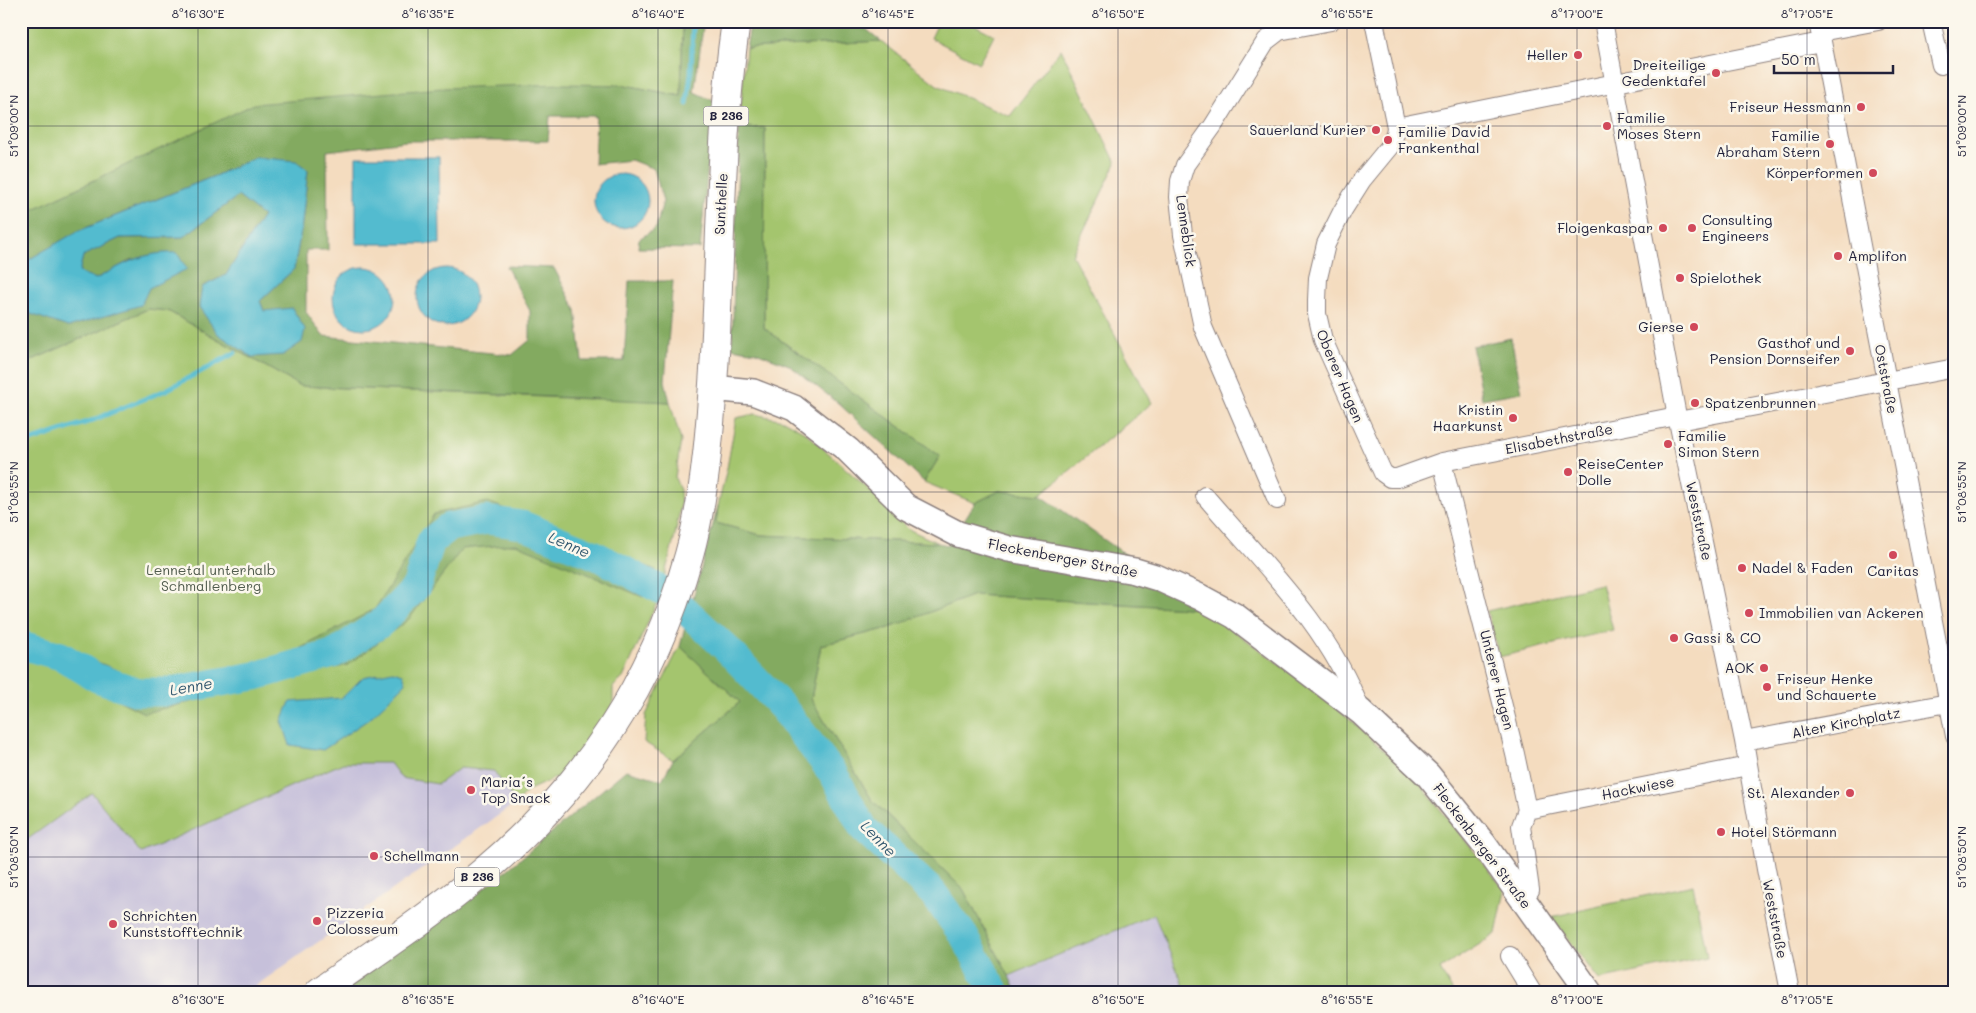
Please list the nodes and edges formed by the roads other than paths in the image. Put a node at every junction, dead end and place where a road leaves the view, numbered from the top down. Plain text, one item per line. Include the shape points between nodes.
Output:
1 (736, 21) edge
2 (1332, 21) edge
3 (1374, 21) edge
4 (1603, 21) edge
5 (1878, 21) edge
6 (1931, 21) edge
7 (1820, 32) edge
8 (1942, 65) dead end
9 (1615, 84) junction
10 (1396, 127) junction
11 (1955, 368) edge
12 (1886, 380) junction
13 (712, 388) junction
14 (1677, 418) junction
15 (1442, 462) junction
16 (1205, 496) dead end
17 (1277, 500) dead end
18 (1948, 703) junction
19 (1361, 712) junction
20 (1954, 731) edge
21 (1744, 742) junction
22 (1748, 766) junction
23 (1527, 810) junction
24 (1521, 896) junction
25 (1510, 956) dead end
26 (318, 992) edge
27 (1532, 992) edge
28 (1589, 992) edge
29 (1790, 992) edge

1 - 13 main road, Sunthelle / B 236 via 720,200
2 - 17 street, Lenneblick via 1279,31 1266,41 1185,165 1180,182 1183,235 1203,327
3 - 10 street
4 - 9 street, Weststraße
5 - 7 street
6 - 8 street
7 - 9 street
7 - 12 street, Oststraße
9 - 10 street
9 - 14 street, Weststraße
10 - 15 street, Oberer Hagen via 1390,146 1358,186 1326,244 1318,278 1317,314 1330,359 1383,473 1396,478
11 - 12 street, Elisabethstraße
12 - 14 street, Elisabethstraße
12 - 18 street, Oststraße
13 - 19 street, Fleckenberger Straße via 753,392 794,408 848,450 906,507 958,534 1009,549 1135,571 1200,596 1235,616
13 - 26 main road, B 236 via 706,462 689,554 662,634 633,695 609,734 555,802 484,872 433,912
14 - 15 street, Elisabethstraße
14 - 21 street, Weststraße
15 - 23 street, Unterer Hagen
16 - 19 street, Fleckenberger Straße via 1306,612 1347,679
18 - 20 street, Oststraße
18 - 21 street, Alter Kirchplatz
19 - 24 street, Fleckenberger Straße via 1428,775
21 - 22 street, Weststraße
22 - 23 street, Hackwiese
22 - 29 street, Weststraße
23 - 24 street, Unterer Hagen via 1521,826 1530,890
24 - 28 street, Fleckenberger Straße
25 - 27 street

